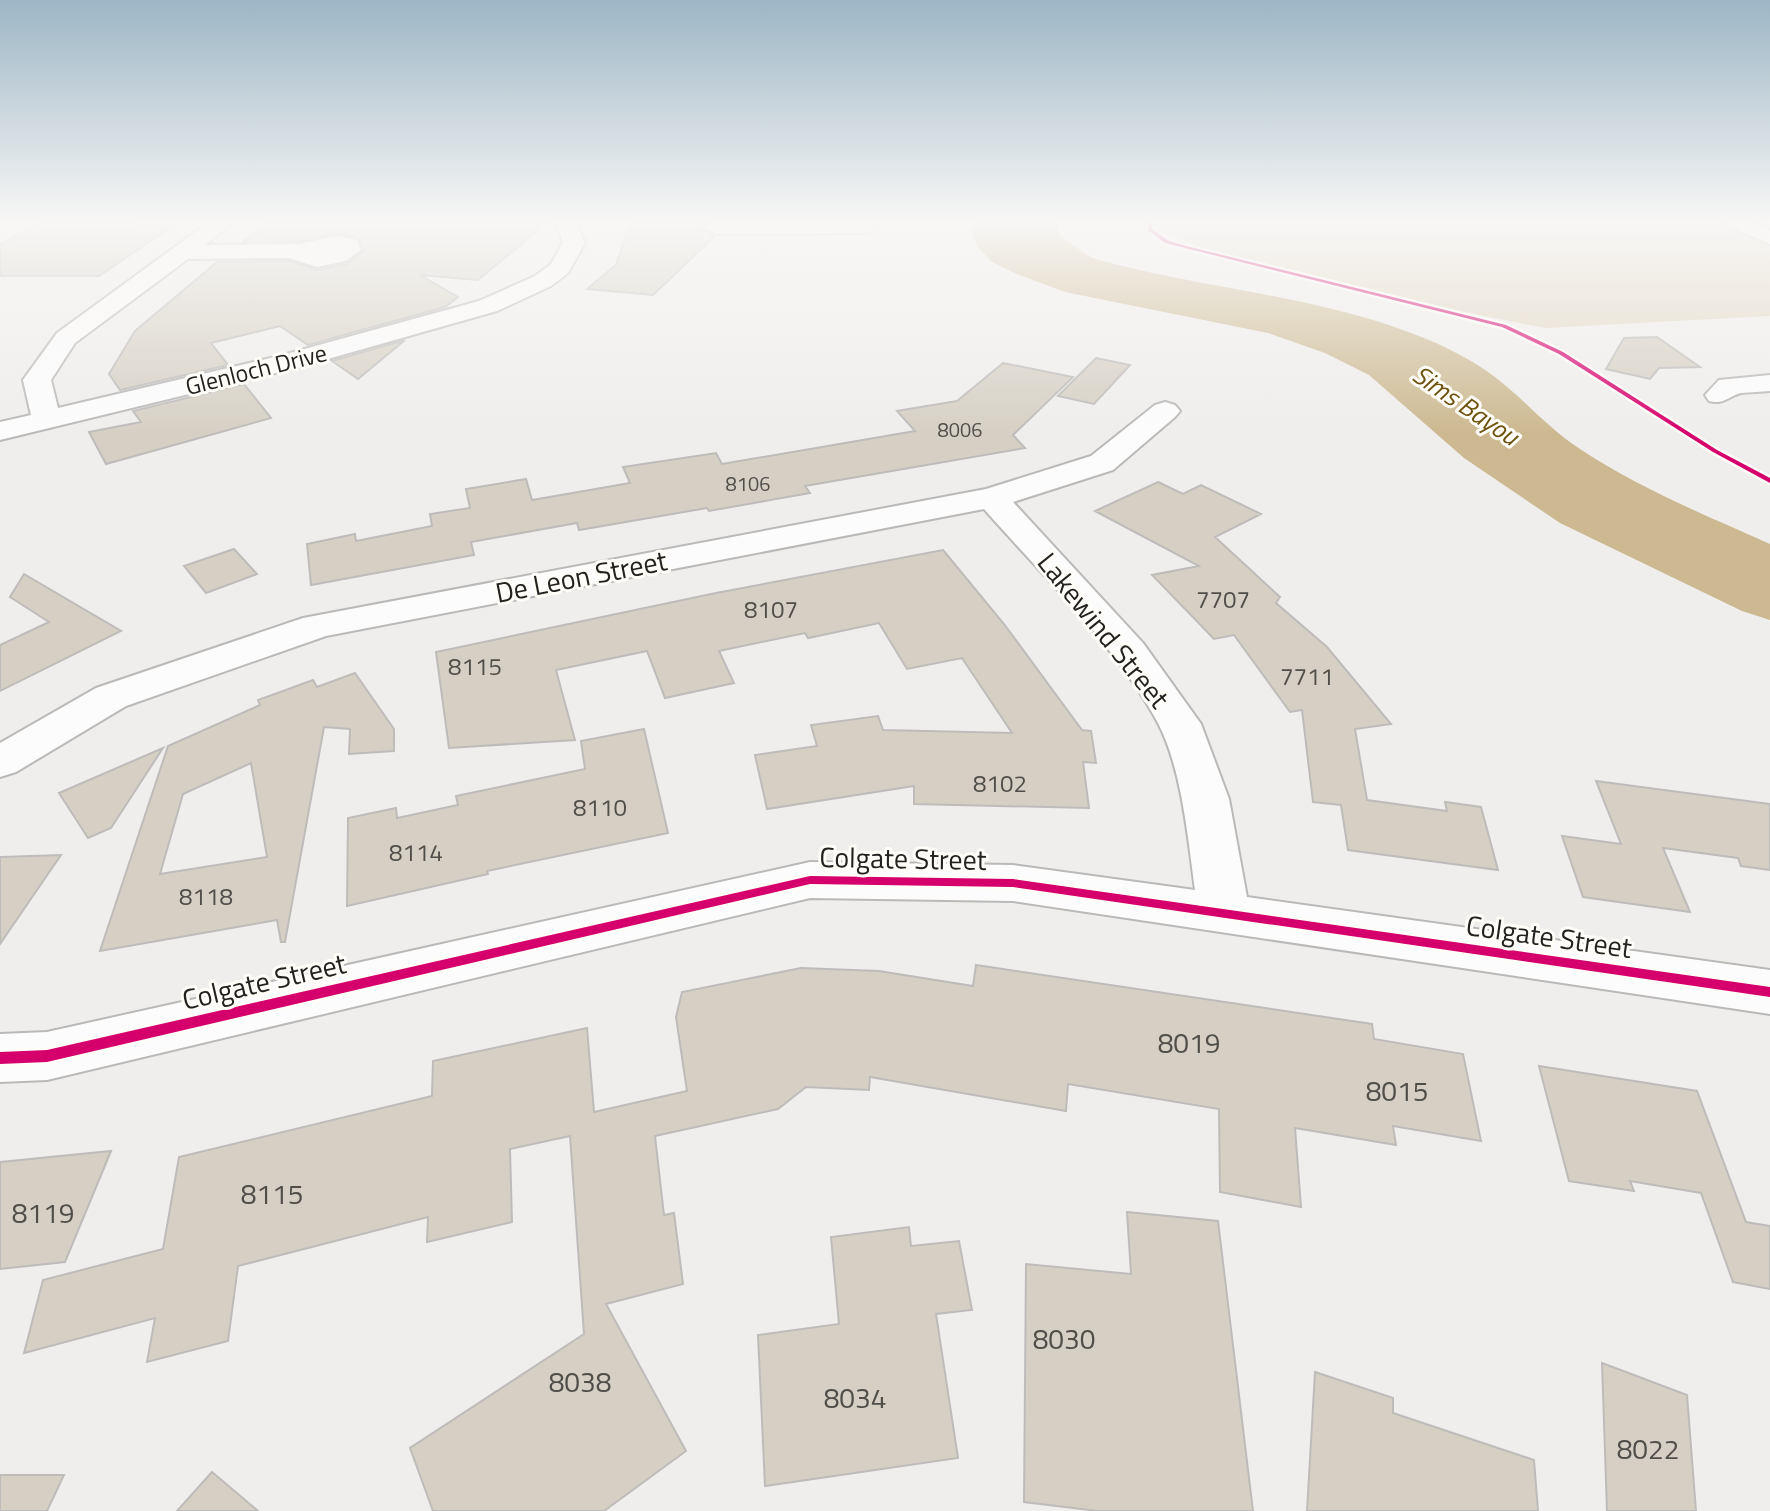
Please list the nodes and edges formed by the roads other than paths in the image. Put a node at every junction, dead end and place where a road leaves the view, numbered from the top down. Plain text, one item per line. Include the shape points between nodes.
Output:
1 (128, 293) edge
2 (516, 293) edge
3 (1770, 383) edge
4 (1719, 395) dead end
5 (1165, 411) dead end
6 (47, 421) junction
7 (0, 431) edge
8 (992, 498) junction
9 (0, 762) edge
10 (1224, 913) junction
11 (1770, 992) edge
12 (0, 1058) edge

1 - 6 street via 66,338 37,380
2 - 6 street, Glenloch Drive via 488,306 286,362
3 - 4 street via 1729,386
5 - 8 street, De Leon Street via 1102,463
6 - 7 street, Glenloch Drive
8 - 9 street, De Leon Street via 317,626 111,697
8 - 10 street, Lakewind Street via 1129,651 1180,724 1206,799
10 - 11 street, Colgate Street
10 - 12 street, Colgate Street via 1013,883 810,880 47,1056

